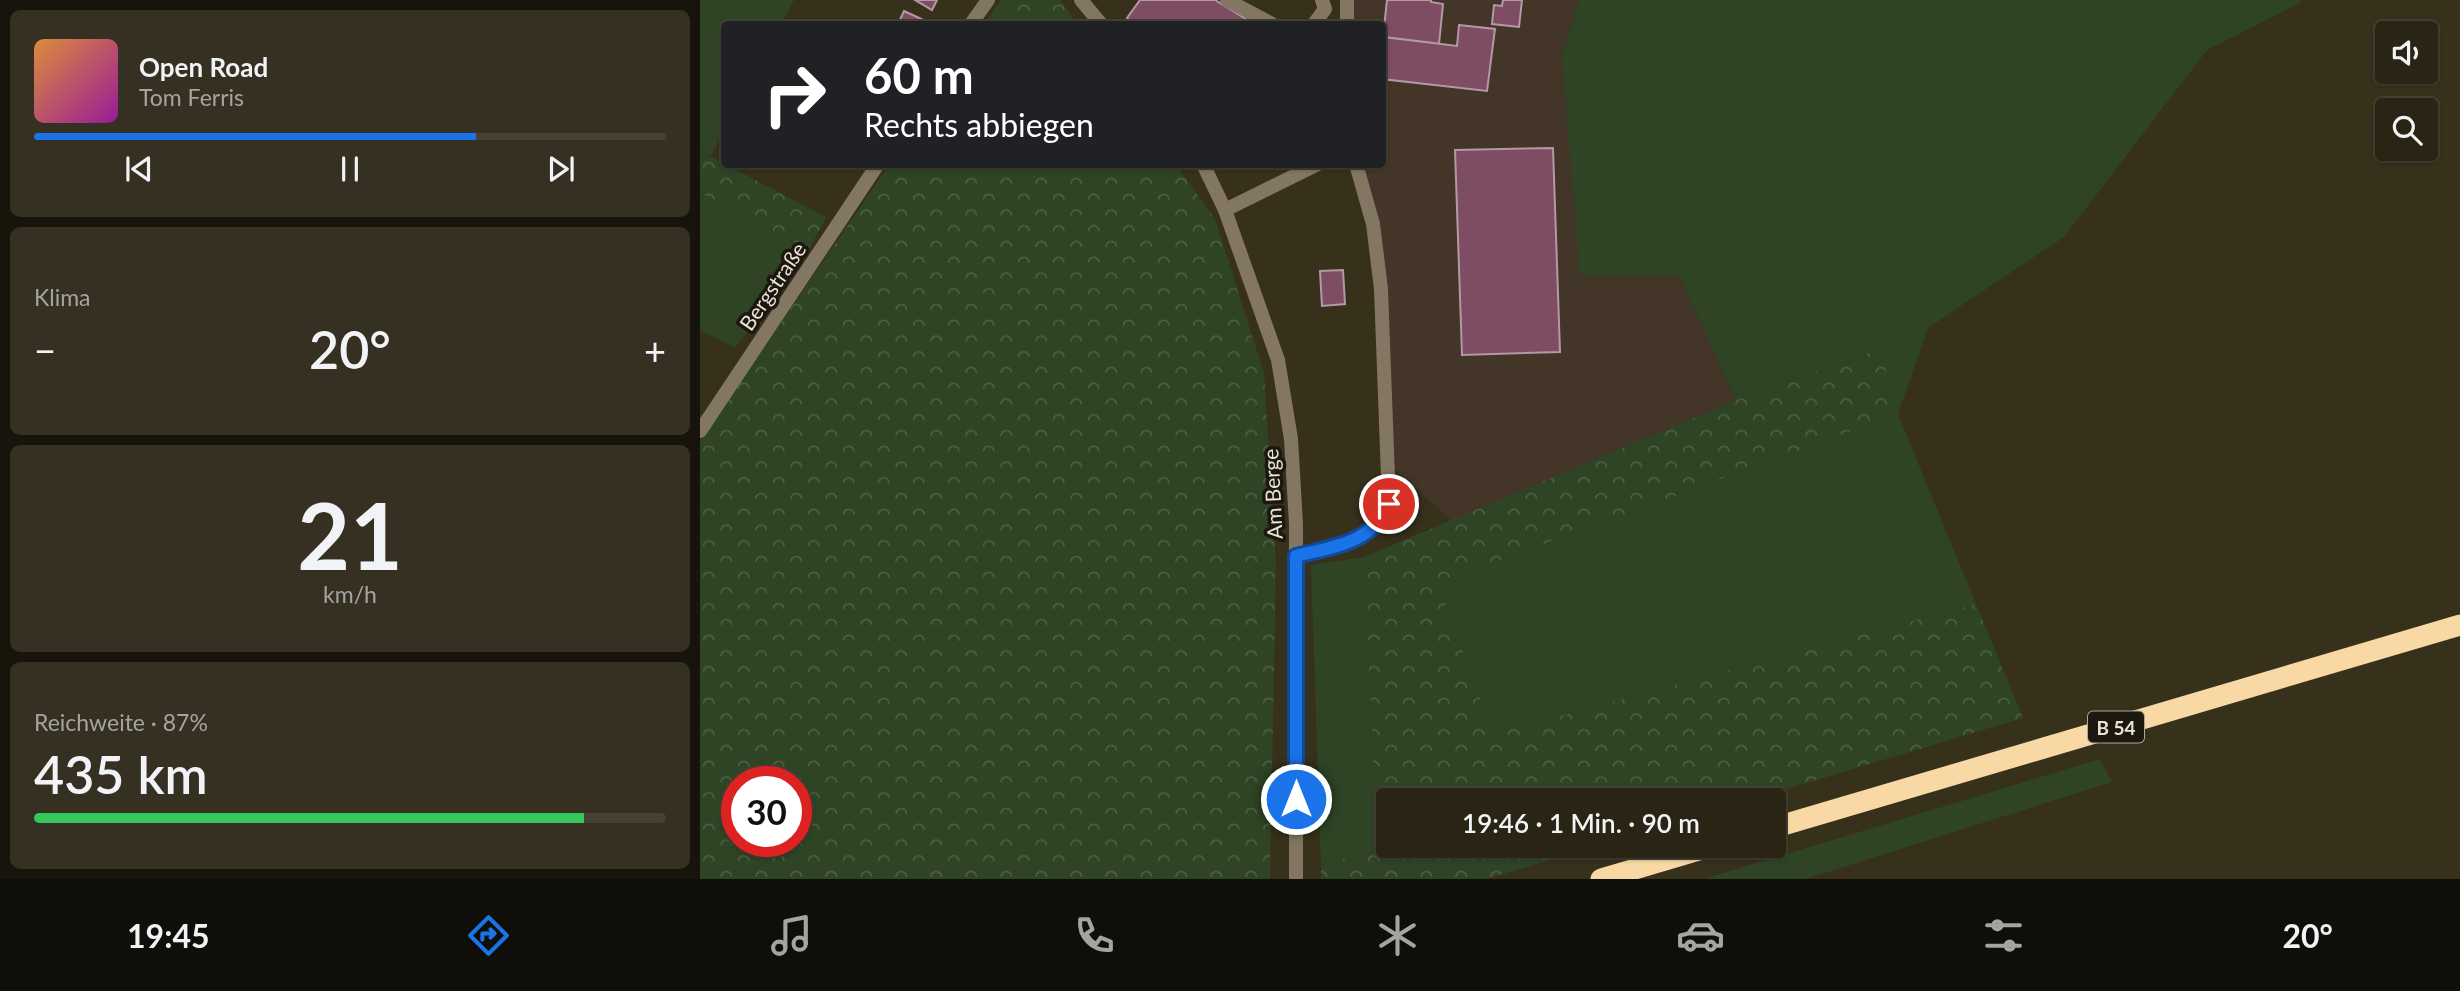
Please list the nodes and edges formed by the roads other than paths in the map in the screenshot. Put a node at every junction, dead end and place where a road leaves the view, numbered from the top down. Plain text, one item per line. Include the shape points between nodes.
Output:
1 (988, 0) edge
2 (1081, 0) edge
3 (1227, 0) edge
4 (1347, 3) edge
5 (1324, 4) edge
6 (973, 21) edge
7 (1098, 21) edge
8 (1266, 21) edge
9 (1316, 21) edge
10 (1348, 21) edge
11 (875, 168) edge
12 (1205, 168) edge
13 (1310, 168) edge
14 (1357, 168) edge
15 (1225, 210) junction
16 (700, 431) edge
17 (1296, 556) junction
18 (2460, 625) edge
19 (1786, 824) edge
20 (1672, 858) edge
21 (1296, 879) edge
22 (1601, 879) edge

1 - 6 street
2 - 7 street
3 - 8 street
4 - 5 street
4 - 10 street
5 - 9 street
11 - 16 street, Bergstraße
12 - 15 street, Am Berge
13 - 15 street
14 - 17 street via 1373,224 1381,289 1389,504 1381,520 1352,542
15 - 17 street, Am Berge via 1278,359 1291,439
17 - 21 street, Am Berge
18 - 19 highway, B 54
20 - 22 highway

